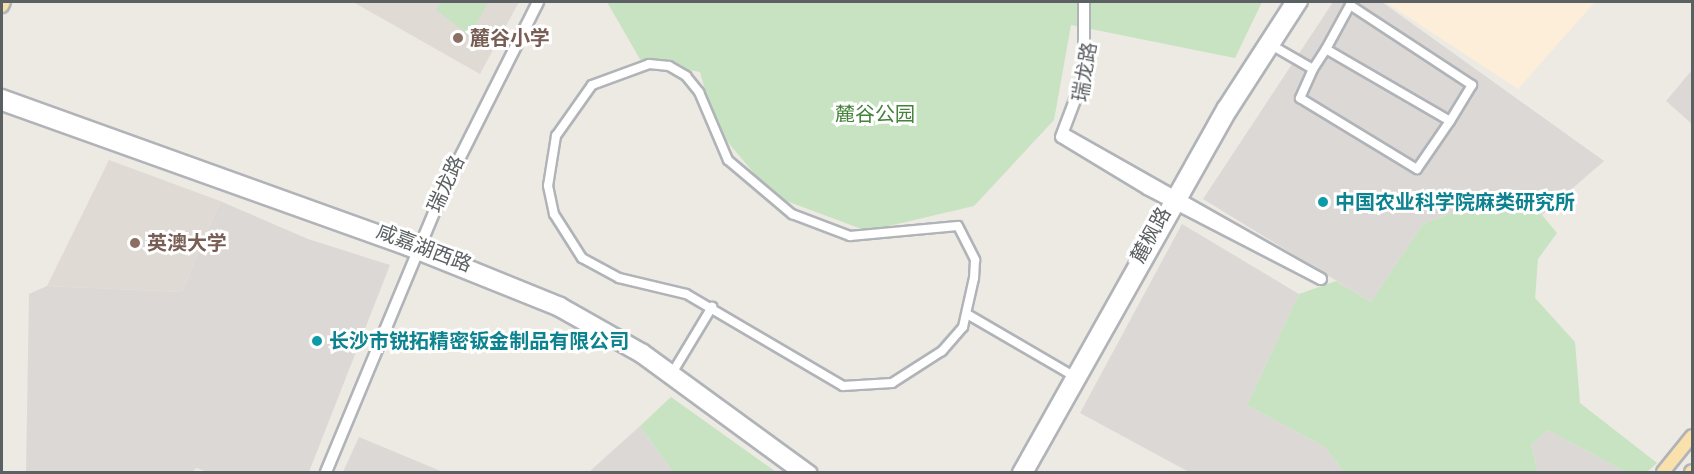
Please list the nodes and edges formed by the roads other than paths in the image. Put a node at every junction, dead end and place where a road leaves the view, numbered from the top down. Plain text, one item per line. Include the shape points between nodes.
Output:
1 (4, 2) edge
2 (531, 2) edge
3 (538, 2) edge
4 (1086, 2) edge
5 (1291, 2) edge
6 (1302, 2) edge
7 (2, 6) edge
8 (1273, 46) junction
9 (1326, 49) junction
10 (1313, 69) junction
11 (2, 95) edge
12 (2, 105) edge
13 (1450, 121) junction
14 (1175, 201) junction
15 (415, 248) junction
16 (712, 307) junction
17 (967, 314) junction
18 (674, 370) junction
19 (1072, 375) junction
20 (1692, 436) edge
21 (320, 472) edge
22 (326, 472) edge
23 (797, 472) edge
24 (811, 472) edge
25 (1018, 472) edge
26 (1028, 472) edge
27 (1664, 472) edge

1 - 7 main road
2 - 15 main road, 瑞龙路
3 - 15 main road, 瑞龙路
4 - 14 main road, 瑞龙路 via 1088,76 1063,136
5 - 14 main road, 麓枫路
6 - 8 main road
8 - 10 street
8 - 14 main road
9 - 10 street
9 - 13 street
9 - 13 street via 1350,4 1472,85
10 - 13 street via 1300,99 1417,169
11 - 15 main road, 咸嘉湖西路
12 - 15 main road, 咸嘉湖西路
14 - 14 main road via 1321,279
14 - 19 main road, 麓枫路
14 - 26 main road
15 - 18 main road, 咸嘉湖西路 via 561,303
15 - 21 main road, 瑞龙路
15 - 22 main road, 瑞龙路
15 - 23 main road, 咸嘉湖西路 via 557,310 640,357
16 - 17 street via 816,374 843,386 865,388 918,371 963,327
16 - 17 street via 686,294 599,268 582,258 554,214 548,186 556,135 580,96 604,77 649,64 669,66 686,76 699,92 728,160 762,193 813,225 871,236 958,225 975,260
16 - 18 street
17 - 19 street
18 - 24 main road, 咸嘉湖西路
19 - 25 main road, 麓枫路
20 - 27 main road

